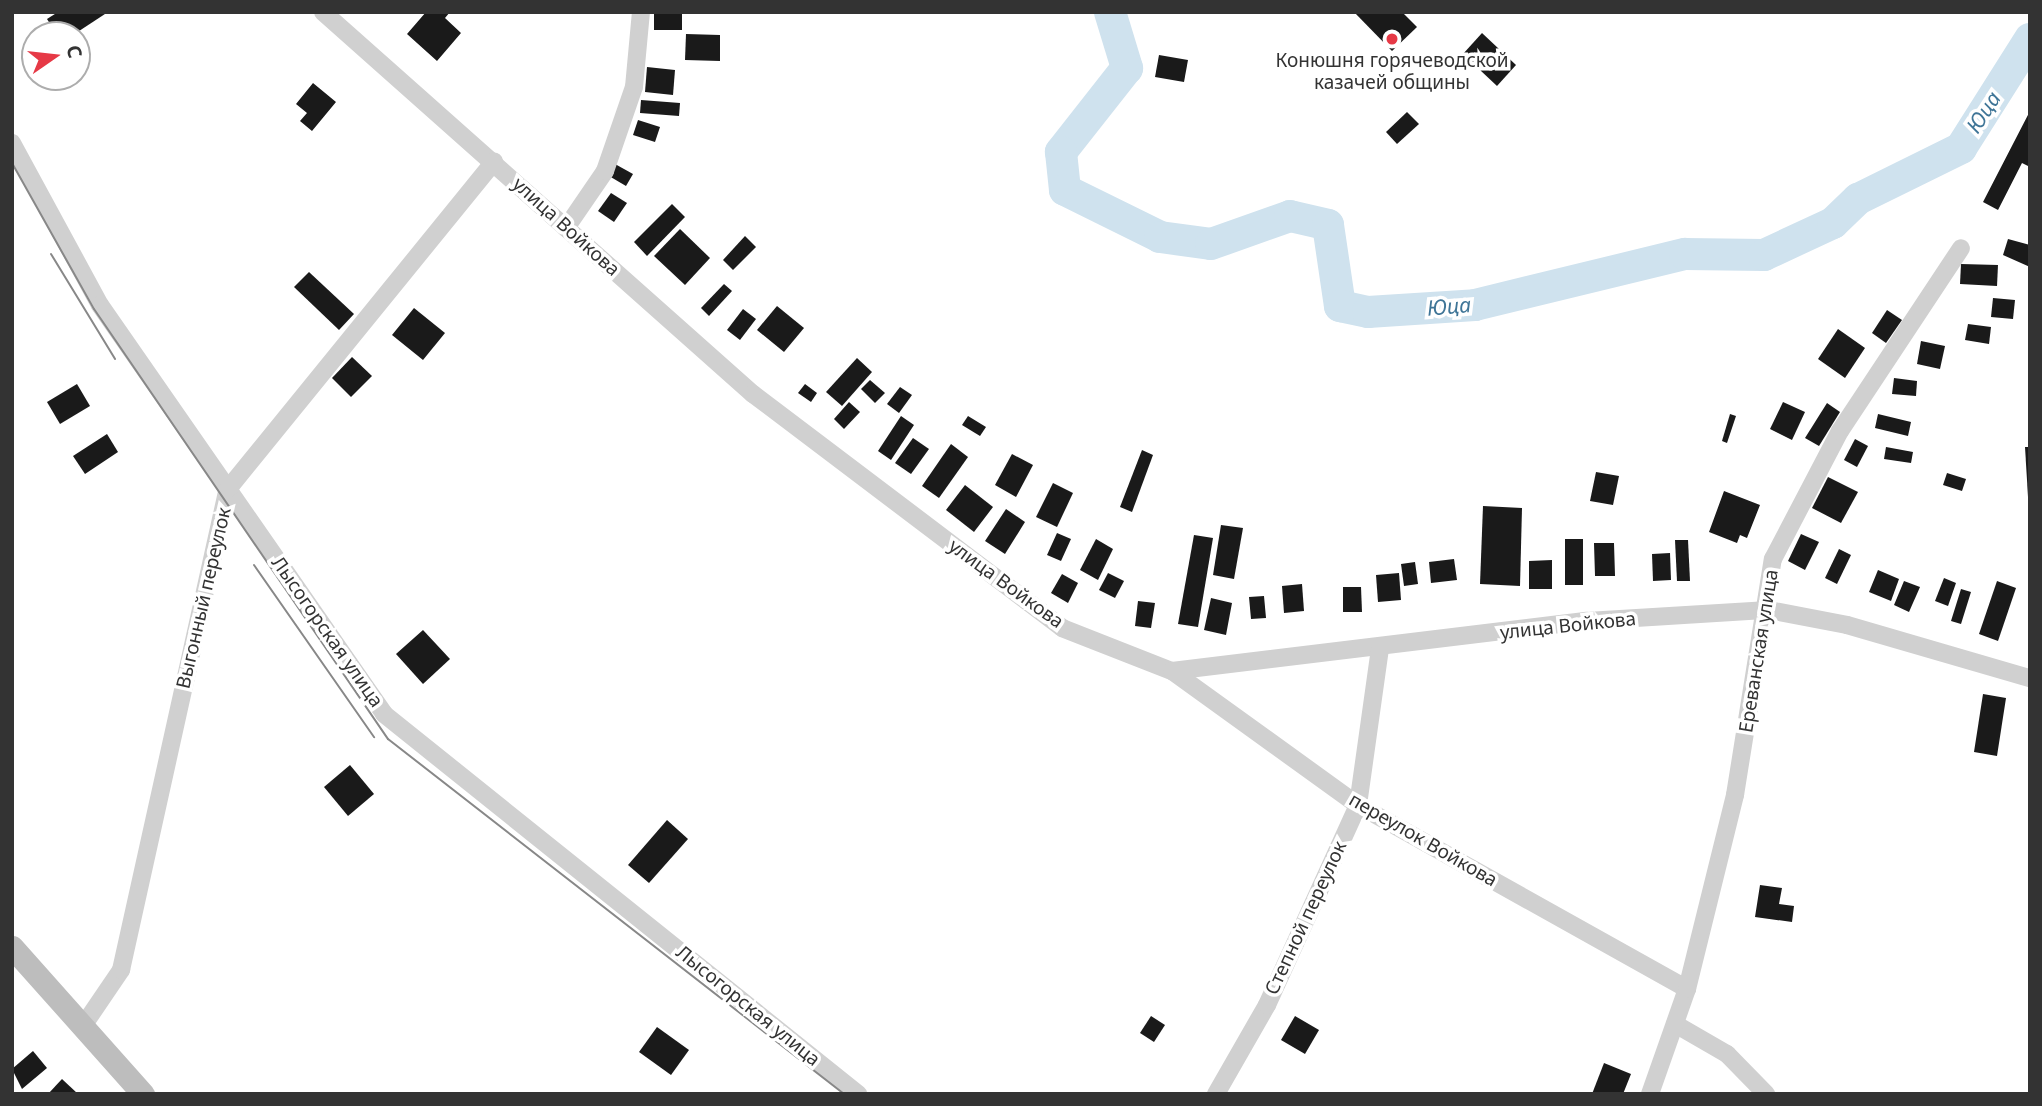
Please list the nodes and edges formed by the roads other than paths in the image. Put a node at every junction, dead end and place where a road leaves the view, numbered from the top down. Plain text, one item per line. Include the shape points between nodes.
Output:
1 (323, 12) edge
2 (641, 12) edge
3 (12, 143) edge
4 (494, 162) junction
5 (566, 228) junction
6 (1961, 248) dead end
7 (229, 489) junction
8 (1769, 610) junction
9 (1380, 649) junction
10 (1172, 671) junction
11 (2030, 678) edge
12 (1358, 805) junction
13 (12, 947) edge
14 (1687, 989) junction
15 (1675, 1024) junction
16 (83, 1026) junction
17 (143, 1094) edge
18 (858, 1094) edge
19 (1216, 1094) edge
20 (1650, 1094) edge
21 (1766, 1094) edge

1 - 4 street, улица Войкова
2 - 5 street via 634,87 605,171
3 - 7 street, Лысогорская улица via 100,305
4 - 5 street, улица Войкова
4 - 7 street, Выгонный переулок
5 - 10 street, улица Войкова via 753,394 1062,628
6 - 8 street, Ереванская улица via 1840,430 1773,559
7 - 16 street, Выгонный переулок via 121,971
7 - 18 street, Лысогорская улица via 384,714
8 - 9 street, улица Войкова via 1587,621
8 - 11 street, улица Войкова via 1847,625
8 - 14 street, Ереванская улица via 1735,795
9 - 10 street, улица Войкова
9 - 12 street, Степной переулок
10 - 12 street, переулок Войкова
12 - 14 street, переулок Войкова
12 - 19 street, Степной переулок via 1266,1004
13 - 16 main road
14 - 15 street, Ереванская улица
15 - 20 street, Ереванская улица
15 - 21 street via 1727,1054
16 - 17 main road

